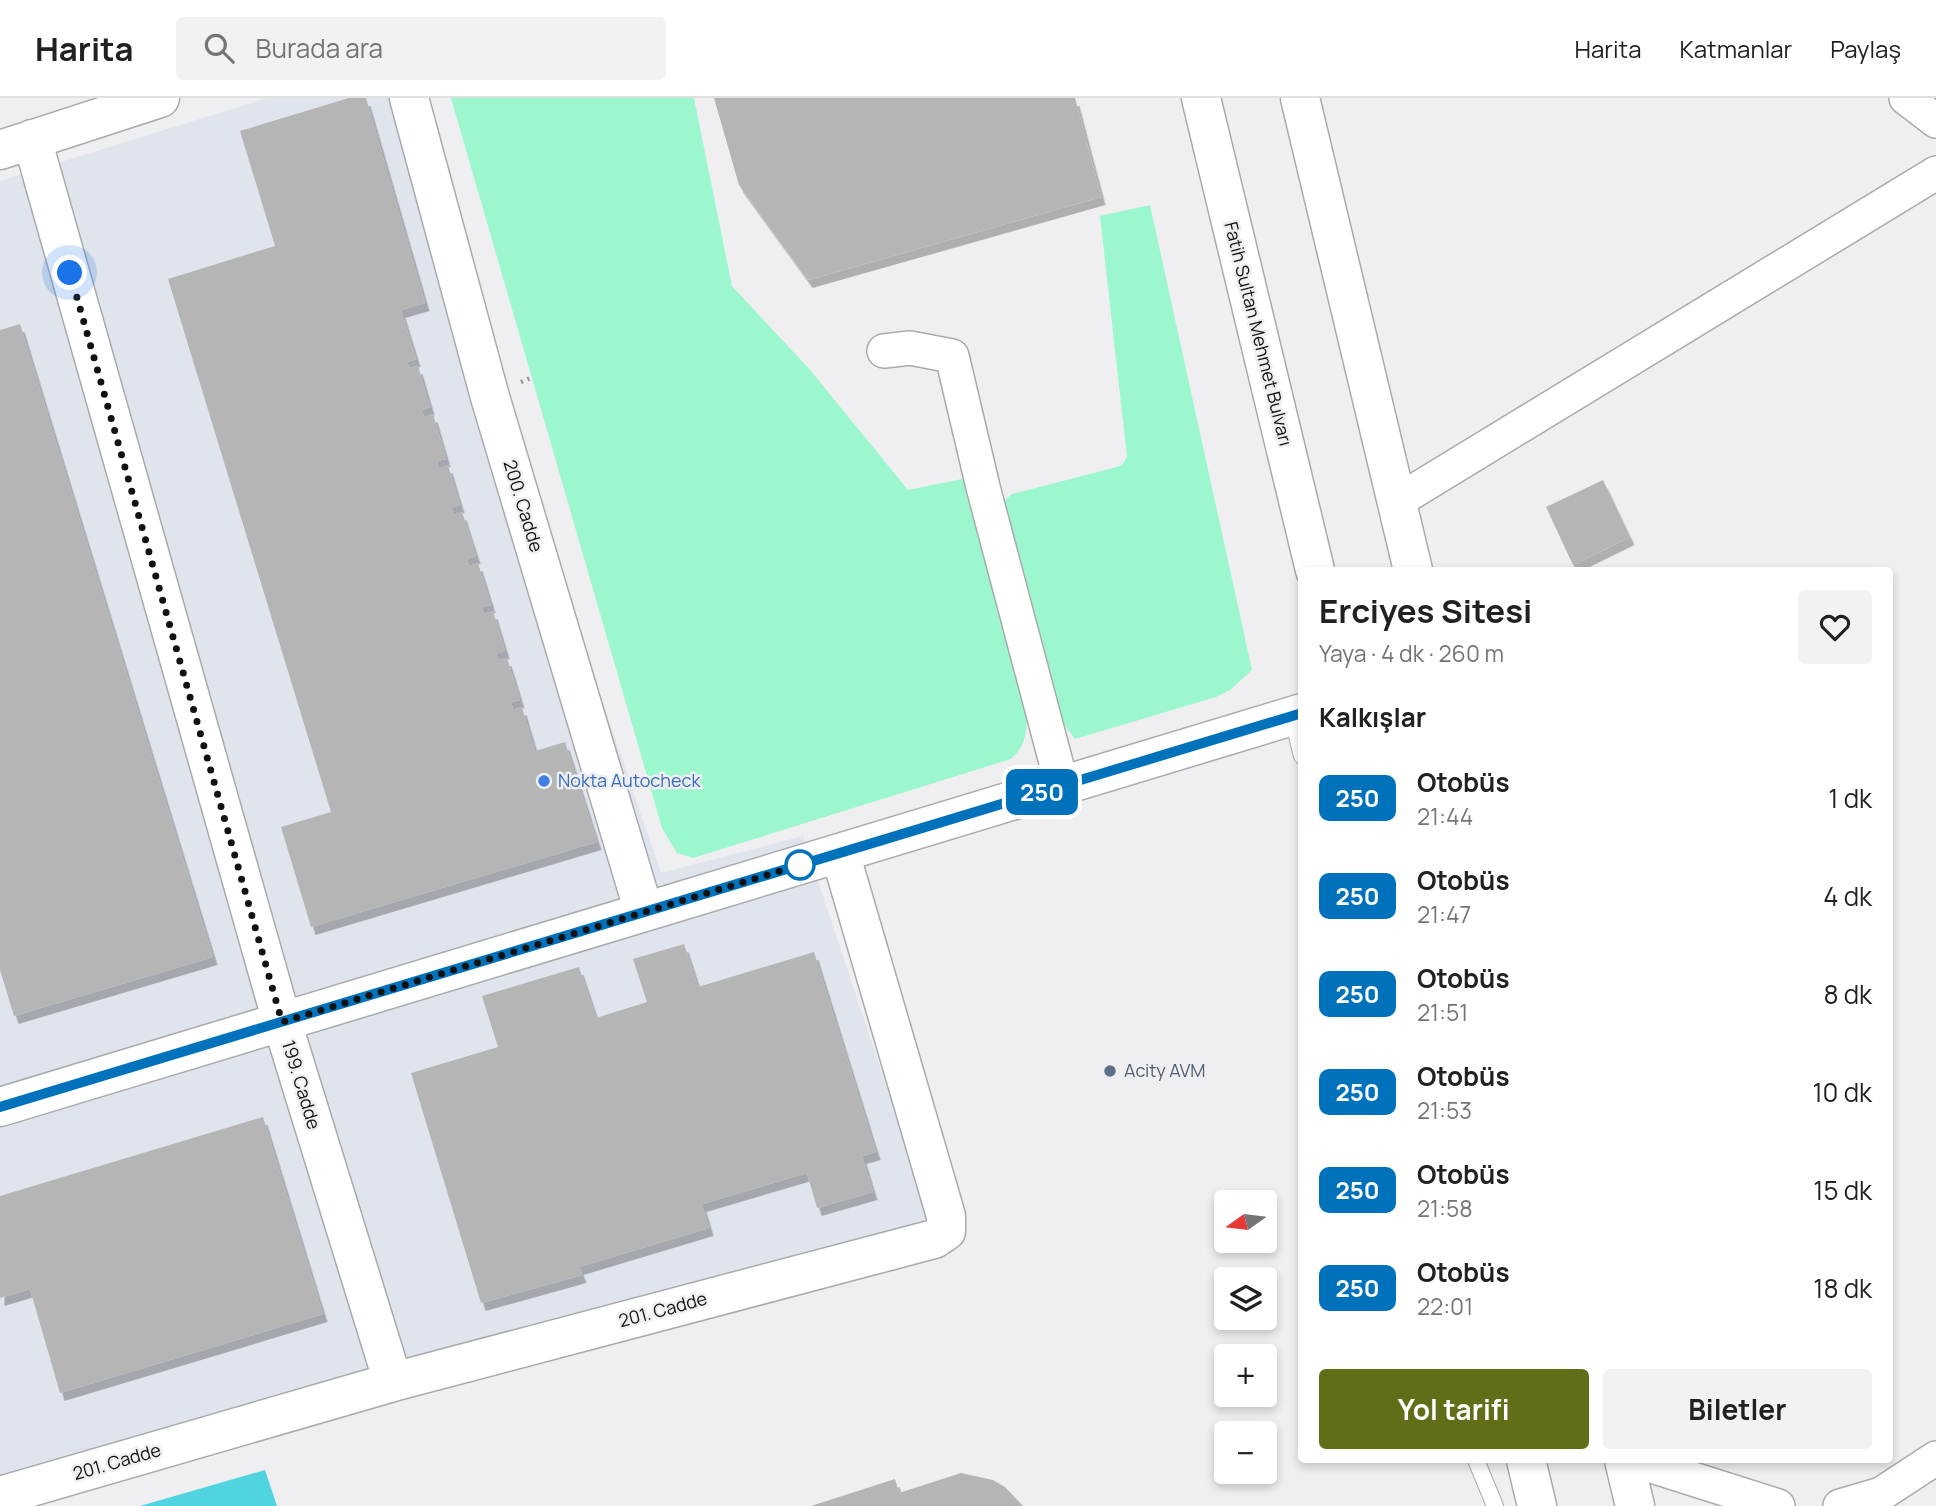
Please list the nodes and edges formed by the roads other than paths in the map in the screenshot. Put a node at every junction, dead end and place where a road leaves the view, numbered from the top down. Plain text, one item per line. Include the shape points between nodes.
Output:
1 (160, 98) edge
2 (409, 98) edge
3 (1201, 98) edge
4 (1300, 98) edge
5 (1906, 98) edge
6 (1936, 121) edge
7 (16, 145) edge
8 (1936, 173) edge
9 (884, 351) dead end
10 (1396, 502) junction
11 (1314, 567) edge
12 (1412, 567) edge
13 (1297, 714) edge
14 (1062, 785) junction
15 (840, 853) junction
16 (644, 912) junction
17 (282, 1022) junction
18 (0, 1107) edge
19 (393, 1382) junction
20 (1936, 1458) edge
21 (1477, 1463) edge
22 (1527, 1463) edge
23 (1625, 1463) edge
24 (1643, 1463) edge
25 (0, 1496) edge
26 (1876, 1500) edge
27 (1495, 1506) edge
28 (1537, 1506) edge
29 (1635, 1506) edge
30 (1779, 1506) edge
31 (1840, 1506) edge

1 - 7 main road
2 - 16 main road, 200. Cadde via 490,397
3 - 11 main road, Fatih Sultan Mehmet Bulvarı
4 - 10 main road
5 - 6 street
7 - 17 main road, 199. Cadde
8 - 10 street
9 - 14 street via 910,348 952,356
10 - 12 main road
13 - 14 main road
14 - 15 main road
15 - 16 main road
15 - 19 main road, 201. Cadde via 946,1216 946,1231 934,1239
16 - 17 main road
17 - 18 main road
17 - 19 main road, 199. Cadde
19 - 25 main road, 201. Cadde
20 - 26 street
21 - 27 lane
22 - 28 main road
23 - 29 main road
24 - 30 street
26 - 31 street

